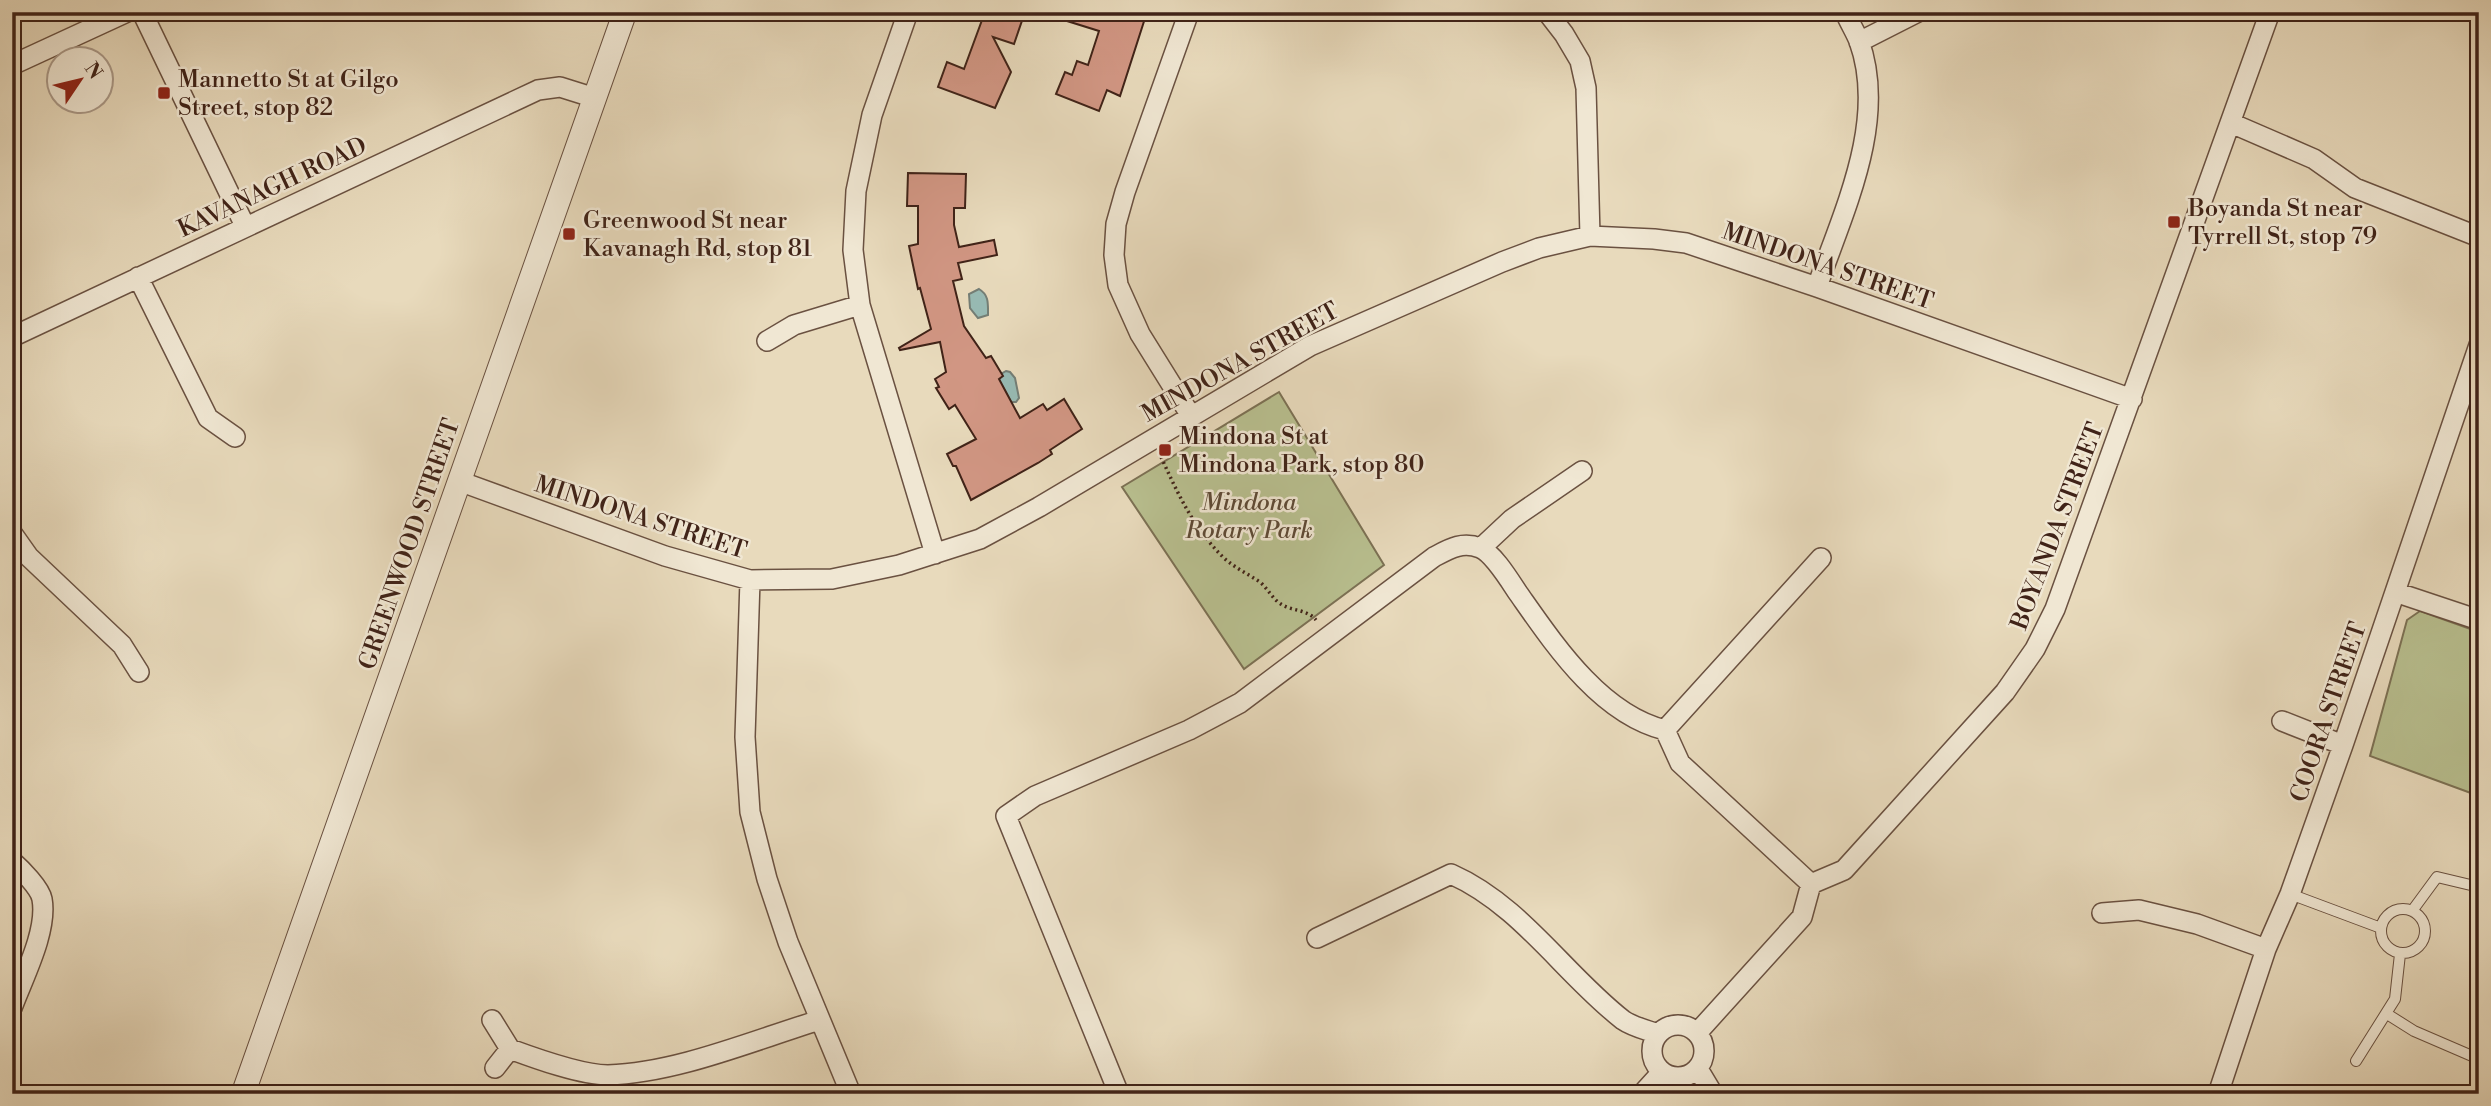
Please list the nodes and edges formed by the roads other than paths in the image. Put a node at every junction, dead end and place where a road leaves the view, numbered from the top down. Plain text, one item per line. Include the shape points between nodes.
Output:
1 (127, 12) edge
2 (142, 12) edge
3 (625, 12) edge
4 (908, 12) edge
5 (1189, 12) edge
6 (1547, 12) edge
7 (1845, 12) edge
8 (1918, 12) edge
9 (2270, 12) edge
10 (1859, 42) junction
11 (12, 65) edge
12 (594, 98) junction
13 (2231, 123) junction
14 (245, 226) junction
15 (1590, 236) junction
16 (2479, 237) edge
17 (138, 277) junction
18 (1817, 287) junction
19 (860, 305) junction
20 (12, 337) edge
21 (768, 341) dead end
22 (2479, 345) edge
23 (2132, 399) junction
24 (1191, 416) junction
25 (235, 437) dead end
26 (1582, 471) dead end
27 (459, 481) junction
28 (12, 533) edge
29 (1481, 548) junction
30 (936, 554) junction
31 (1821, 558) dead end
32 (750, 580) junction
33 (2395, 592) junction
34 (2479, 620) edge
35 (139, 672) dead end
36 (2282, 721) dead end
37 (1665, 730) junction
38 (2343, 746) junction
39 (12, 861) edge
40 (1811, 884) junction
41 (2479, 887) edge
42 (2290, 894) junction
43 (2412, 911) junction
44 (2102, 913) dead end
45 (2381, 928) junction
46 (1317, 938) dead end
47 (2266, 949) junction
48 (2400, 954) junction
49 (12, 1008) edge
50 (2387, 1014) junction
51 (492, 1020) dead end
52 (820, 1020) junction
53 (1697, 1033) junction
54 (1658, 1034) junction
55 (510, 1049) junction
56 (2479, 1059) edge
57 (2357, 1061) dead end
58 (495, 1068) dead end
59 (1698, 1069) junction
60 (1662, 1072) junction
61 (243, 1094) edge
62 (851, 1094) edge
63 (1119, 1094) edge
64 (1642, 1094) edge
65 (1713, 1094) edge
66 (2218, 1094) edge

1 - 11 street
2 - 14 street
3 - 12 street, GREENWOOD STREET
4 - 19 street via 872,115 856,191 853,250
5 - 24 street via 1125,192 1114,255 1118,285 1140,334
6 - 15 street via 1580,61 1586,88
7 - 10 street
8 - 10 street
9 - 13 street, BOYANDA STREET
10 - 18 street via 1868,103 1866,133
12 - 14 street, KAVANAGH ROAD via 560,87 538,90
12 - 27 street, GREENWOOD STREET
13 - 16 street via 2314,159 2355,188
13 - 23 street, BOYANDA STREET
14 - 17 street, KAVANAGH ROAD
15 - 18 street, MINDONA STREET via 1686,243
15 - 24 street, MINDONA STREET via 1539,248 1310,345
17 - 20 street, KAVANAGH ROAD
17 - 25 street via 208,418
18 - 23 street, MINDONA STREET
19 - 21 street via 794,325
19 - 30 street
22 - 33 street, COORA STREET
23 - 40 street, BOYANDA STREET via 2055,609 2035,649 2006,692 1844,870
24 - 30 street, MINDONA STREET via 980,539
26 - 29 street via 1512,519
27 - 32 street, MINDONA STREET via 665,556
27 - 61 street, GREENWOOD STREET
28 - 35 street via 29,556 122,645
29 - 37 street via 1583,677 1629,717
29 - 63 street via 1456,545 1434,557 1240,703 1189,730 1035,796 1006,816
30 - 32 street, MINDONA STREET via 832,579
31 - 37 street
32 - 52 street via 745,737 750,812 788,942
33 - 34 street
33 - 38 street, COORA STREET
36 - 38 street
37 - 40 street via 1680,763
38 - 42 street, COORA STREET
39 - 49 street via 42,897 41,930
40 - 53 street via 1802,917
41 - 43 lane via 2437,877
42 - 45 lane
42 - 47 street, COORA STREET
43 - 45 lane via 2397,909
43 - 48 lane via 2424,924 2424,940 2416,950
44 - 47 street via 2139,910 2197,924
45 - 48 lane via 2384,943
46 - 54 street via 1451,874 1499,903 1625,1021
47 - 66 street, COORA STREET
48 - 50 lane via 2395,999
50 - 56 lane
50 - 57 lane
51 - 55 street
52 - 55 street via 665,1068 606,1075 547,1063
52 - 62 street
53 - 54 street via 1673,1025
53 - 59 street via 1704,1047
54 - 60 street via 1653,1058
55 - 58 street
59 - 60 street via 1684,1077
59 - 65 street
60 - 64 street

